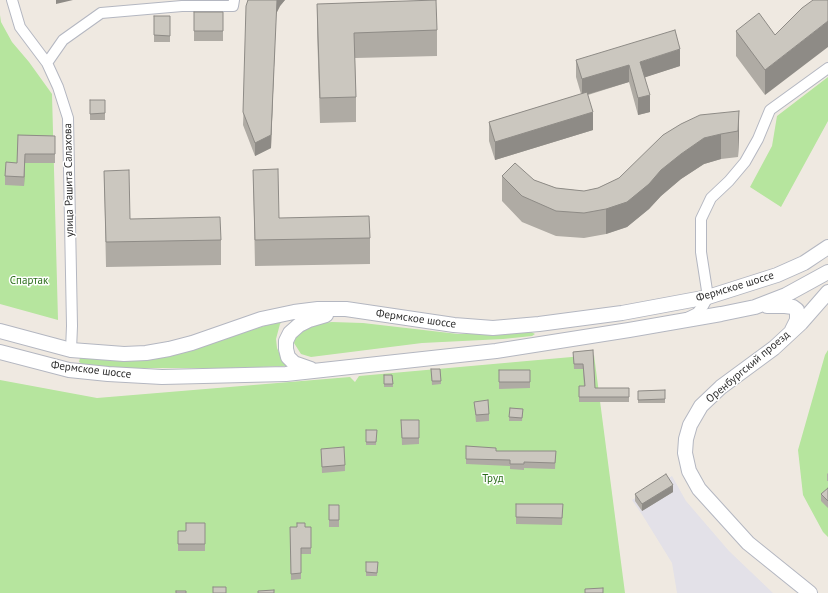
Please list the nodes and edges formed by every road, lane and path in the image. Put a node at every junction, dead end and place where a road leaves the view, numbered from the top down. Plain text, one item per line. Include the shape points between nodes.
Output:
1 (12, 0) edge
2 (234, 0) edge
3 (47, 63) junction
4 (828, 68) edge
5 (828, 247) edge
6 (828, 272) edge
7 (828, 292) edge
8 (708, 297) junction
9 (755, 307) junction
10 (346, 309) junction
11 (681, 321) junction
12 (0, 331) edge
13 (791, 332) junction
14 (70, 350) junction
15 (0, 352) edge
16 (70, 370) junction
17 (319, 370) junction
18 (810, 593) edge

1 - 3 street, улица Рашита Салахова via 20,27
2 - 3 street via 233,6 182,6 101,13 63,40
3 - 14 street, улица Рашита Салахова via 68,118 72,326
4 - 8 street via 770,110 745,162 712,198 701,219 701,252
5 - 8 main road, Фермское шоссе via 804,263 777,275
6 - 9 main road, Фермское шоссе via 786,296
7 - 13 main road, Оренбургский проезд
8 - 10 main road, Фермское шоссе via 572,321 493,328 454,325
8 - 11 street via 697,312
9 - 11 main road, Фермское шоссе
9 - 13 main road, Фермское шоссе via 785,306 797,310 797,320
10 - 14 main road, Фермское шоссе via 318,309 261,319 192,343 146,353
10 - 17 main road via 299,325 286,341 288,357 294,363
11 - 17 main road, Фермское шоссе via 496,351
12 - 14 main road, Фермское шоссе
13 - 18 main road, Оренбургский проезд via 774,348 721,386 701,406 690,425 686,453 689,471 699,489 748,543
14 - 16 main road
15 - 16 main road, Фермское шоссе
16 - 17 main road, Фермское шоссе via 162,377 286,374

